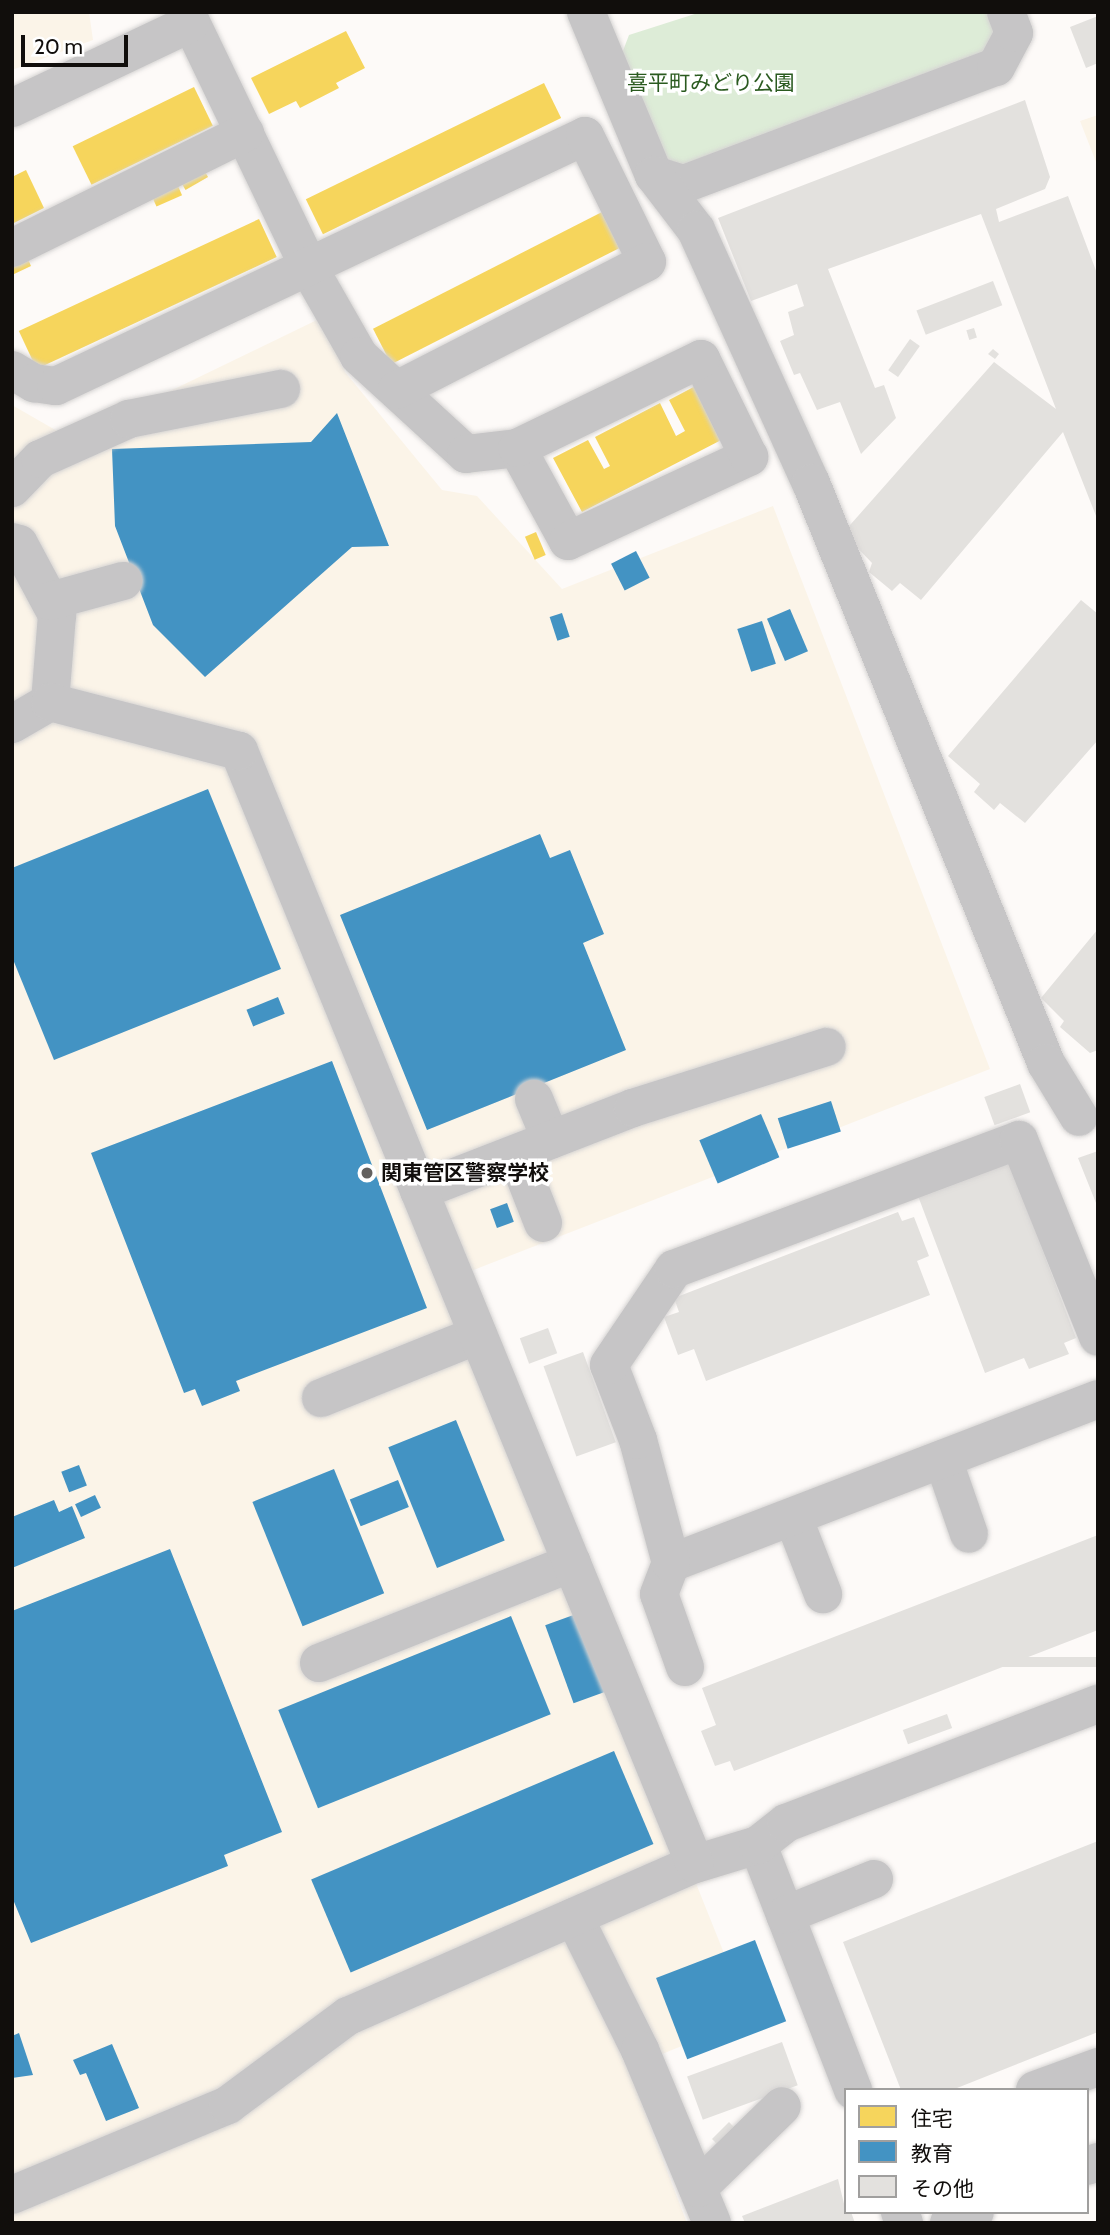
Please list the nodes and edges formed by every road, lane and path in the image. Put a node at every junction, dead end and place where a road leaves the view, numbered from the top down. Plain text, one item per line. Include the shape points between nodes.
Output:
1 (586, 12) edge
2 (1006, 12) edge
3 (189, 18) edge
4 (12, 108) edge
5 (244, 133) junction
6 (654, 176) junction
7 (12, 248) edge
8 (310, 270) junction
9 (12, 370) edge
10 (281, 389) dead end
11 (397, 390) junction
12 (517, 448) junction
13 (12, 488) edge
14 (12, 542) edge
15 (123, 581) dead end
16 (50, 601) junction
17 (50, 702) junction
18 (12, 724) edge
19 (827, 1047) dead end
20 (534, 1099) dead end
21 (1079, 1117) dead end
22 (551, 1140) junction
23 (516, 1154) junction
24 (419, 1191) junction
25 (543, 1223) dead end
26 (478, 1335) junction
27 (1098, 1336) edge
28 (321, 1398) dead end
29 (1098, 1399) edge
30 (943, 1459) junction
31 (793, 1517) junction
32 (969, 1534) dead end
33 (572, 1563) junction
34 (671, 1563) junction
35 (823, 1594) dead end
36 (319, 1663) dead end
37 (685, 1667) dead end
38 (1098, 1704) edge
39 (758, 1845) junction
40 (695, 1864) junction
41 (874, 1879) dead end
42 (785, 1915) junction
43 (574, 1917) junction
44 (1098, 2067) edge
45 (852, 2088) edge
46 (1040, 2088) edge
47 (782, 2106) dead end
48 (12, 2194) edge
49 (705, 2206) edge
50 (970, 2214) edge
51 (949, 2223) edge

1 - 6 street
2 - 6 street via 1014,33 996,67 684,184
3 - 4 street
3 - 5 street
5 - 7 street
5 - 8 street
6 - 21 street via 696,230 811,483 1046,1063
8 - 9 street via 56,386 34,383
8 - 11 street via 359,356
8 - 11 street via 585,136 647,262
10 - 13 street via 129,419 40,459
11 - 12 street via 466,454
12 - 12 street via 701,359 748,457 568,541
14 - 16 street via 19,544
15 - 16 street
16 - 17 street via 57,615
17 - 18 street
17 - 24 street via 239,751
19 - 22 street via 633,1108
20 - 22 street
22 - 23 street
23 - 24 street
23 - 25 street
24 - 26 street
26 - 28 street
26 - 33 street
27 - 34 street via 1019,1140 674,1269 608,1365 638,1440
29 - 30 street
30 - 31 street
30 - 32 street
31 - 34 street
31 - 35 street
33 - 36 street
33 - 40 street
34 - 37 street via 659,1594
38 - 39 street via 786,1823
39 - 40 street
39 - 42 street
40 - 43 street
41 - 42 street
42 - 45 street
43 - 48 street via 348,2016 228,2105
43 - 49 street via 671,2119
44 - 46 street
47 - 49 street
50 - 51 street

